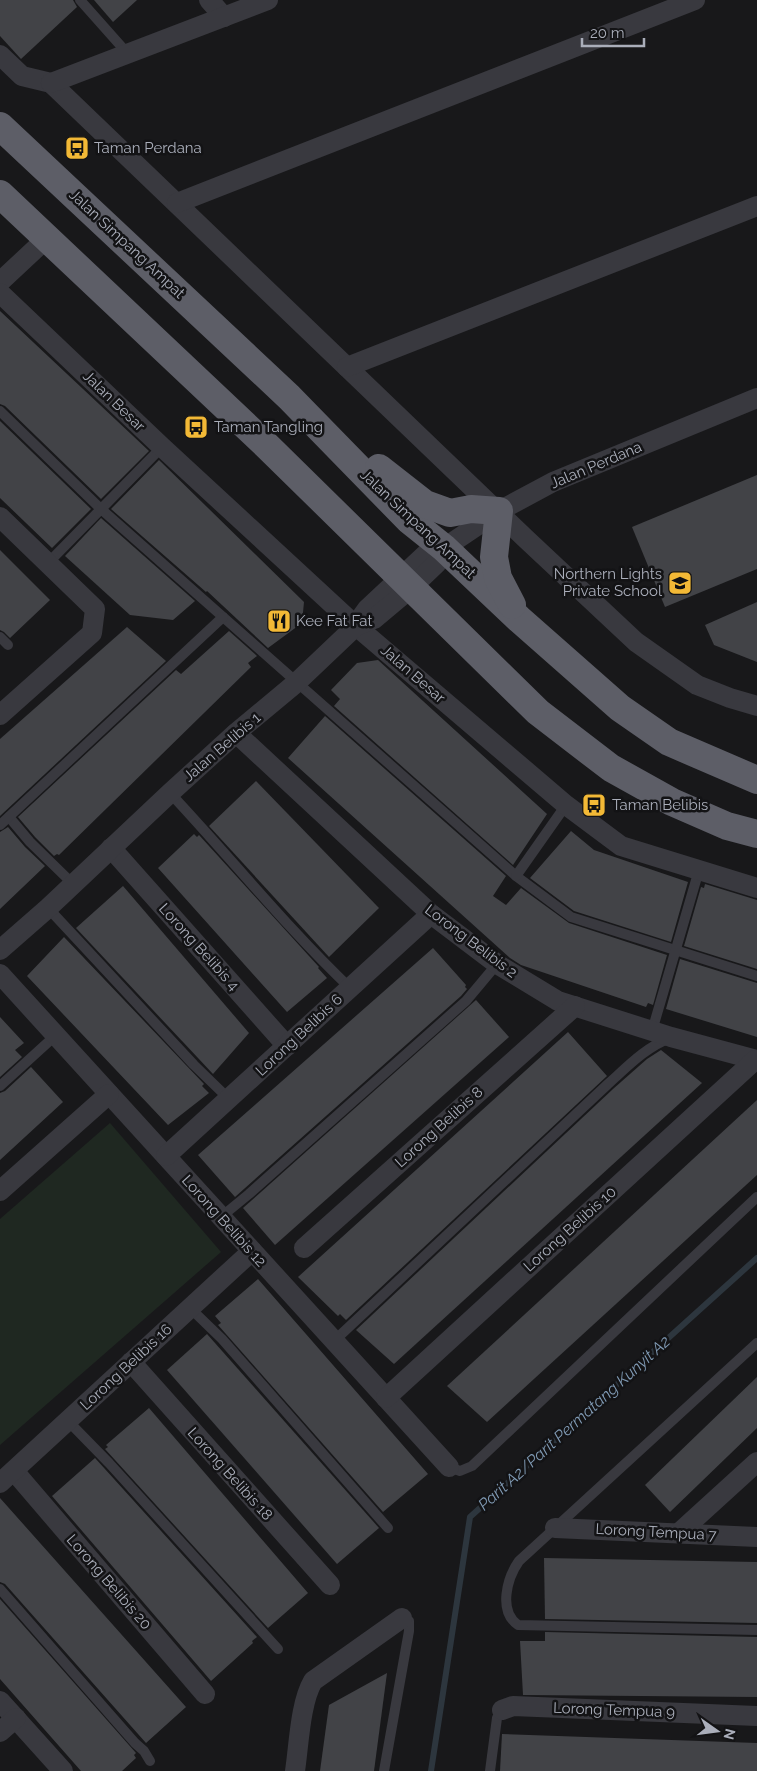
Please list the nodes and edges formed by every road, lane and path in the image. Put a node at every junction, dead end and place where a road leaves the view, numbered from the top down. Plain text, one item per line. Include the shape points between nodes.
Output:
1 (80, 0) edge
2 (209, 0) edge
3 (268, 0) edge
4 (696, 0) edge
5 (224, 17) junction
6 (128, 54) junction
7 (0, 55) edge
8 (50, 83) junction
9 (0, 126) edge
10 (0, 194) edge
11 (177, 204) junction
12 (757, 206) edge
13 (47, 238) junction
14 (0, 282) edge
15 (0, 293) edge
16 (347, 367) junction
17 (290, 397) junction
18 (757, 398) edge
19 (0, 411) edge
20 (162, 447) junction
21 (101, 509) junction
22 (499, 512) junction
23 (0, 517) edge
24 (444, 548) junction
25 (48, 563) junction
26 (406, 582) junction
27 (223, 618) junction
28 (519, 619) junction
29 (356, 626) junction
30 (0, 637) edge
31 (8, 645) dead end
32 (296, 683) junction
33 (757, 706) edge
34 (0, 715) edge
35 (236, 733) junction
36 (757, 780) edge
37 (170, 793) junction
38 (566, 805) junction
39 (9, 817) junction
40 (0, 825) edge
41 (757, 834) edge
42 (111, 848) junction
43 (699, 870) junction
44 (516, 876) junction
45 (72, 883) junction
46 (757, 888) edge
47 (48, 908) junction
48 (431, 914) junction
49 (676, 949) junction
50 (0, 950) edge
51 (498, 964) junction
52 (0, 974) edge
53 (757, 976) edge
54 (350, 988) junction
55 (575, 1006) junction
56 (652, 1031) junction
57 (56, 1035) junction
58 (671, 1037) junction
59 (287, 1046) junction
60 (756, 1060) edge
61 (0, 1086) edge
62 (109, 1094) junction
63 (229, 1099) junction
64 (166, 1156) junction
65 (0, 1191) edge
66 (757, 1197) edge
67 (221, 1217) junction
68 (304, 1248) dead end
69 (252, 1251) junction
70 (190, 1308) junction
71 (334, 1341) junction
72 (757, 1343) edge
73 (131, 1362) junction
74 (386, 1398) junction
75 (68, 1420) junction
76 (757, 1462) edge
77 (449, 1468) joint
78 (7, 1477) edge
79 (388, 1528) dead end
80 (555, 1528) junction
81 (679, 1534) junction
82 (757, 1537) edge
83 (330, 1585) dead end
84 (0, 1588) edge
85 (402, 1618) joint
86 (757, 1630) edge
87 (278, 1650) dead end
88 (205, 1694) dead end
89 (0, 1701) edge
90 (502, 1710) joint
91 (757, 1716) edge
92 (16, 1718) junction
93 (0, 1732) edge
94 (150, 1761) dead end
95 (64, 1771) edge
96 (295, 1771) edge
97 (384, 1771) edge
98 (490, 1771) edge

1 - 6 lane
2 - 5 street
3 - 5 street
4 - 11 street
5 - 6 street
6 - 8 street
7 - 8 street via 22,76
8 - 11 street
9 - 17 highway, Jalan Simpang Ampat
10 - 13 highway
11 - 16 street
12 - 16 street
13 - 14 street
13 - 26 highway
15 - 20 street, Jalan Besar
16 - 22 street
17 - 22 highway via 425,504 450,513 471,509
17 - 24 highway, Jalan Simpang Ampat via 409,520
18 - 22 street, Jalan Perdana via 553,482
19 - 21 lane
20 - 21 lane
20 - 29 street, Jalan Besar
21 - 25 lane
21 - 27 lane
22 - 24 street, Jalan Perdana
22 - 28 highway via 494,557 498,578
22 - 33 street via 636,642 697,684
23 - 25 street
24 - 26 street, Jalan Belibis 1 via 437,563
24 - 28 highway, Jalan Simpang Ampat
25 - 34 street via 95,609 92,633
26 - 29 street, Jalan Belibis 1 via 374,619
26 - 41 highway via 538,712 611,768 672,802 727,826
27 - 32 lane
27 - 39 lane
28 - 36 highway, Jalan Simpang Ampat via 620,708 669,742
29 - 32 street, Jalan Belibis 1
29 - 38 street, Jalan Besar
30 - 31 lane
32 - 35 street, Jalan Belibis 1
32 - 44 lane
35 - 37 street, Jalan Belibis 1
35 - 48 street, Lorong Belibis 2
37 - 42 street, Jalan Belibis 1
37 - 54 lane via 315,955
38 - 43 street, Jalan Besar via 621,846
38 - 44 lane
39 - 40 lane
39 - 45 lane
42 - 45 street, Jalan Belibis 1
42 - 59 street, Lorong Belibis 4
43 - 46 street, Jalan Besar
43 - 49 lane
44 - 49 lane via 571,917
45 - 47 street, Jalan Belibis 1
47 - 50 street, Jalan Belibis 1
47 - 63 lane
48 - 51 street, Lorong Belibis 2
48 - 54 street, Lorong Belibis 6
49 - 53 lane
49 - 56 lane
51 - 55 street, Lorong Belibis 2 via 558,1001
51 - 67 lane via 466,1000
52 - 57 street, Lorong Belibis 12
54 - 59 street, Lorong Belibis 6
55 - 56 street, Lorong Belibis 2
55 - 68 street, Lorong Belibis 8
56 - 58 street, Lorong Belibis 2
57 - 61 lane
57 - 62 street, Lorong Belibis 12
58 - 60 street, Lorong Belibis 2
58 - 71 lane via 660,1041 608,1084
59 - 63 street, Lorong Belibis 6
60 - 74 street, Lorong Belibis 10
62 - 64 street, Lorong Belibis 12
62 - 65 street
63 - 64 street, Lorong Belibis 6
64 - 67 street, Lorong Belibis 12
66 - 77 lane via 472,1466 460,1470
67 - 69 street, Lorong Belibis 12
69 - 70 street, Lorong Belibis 16
69 - 71 street, Lorong Belibis 12
70 - 73 street, Lorong Belibis 16
70 - 79 lane via 222,1339
71 - 74 street, Lorong Belibis 12
72 - 80 lane
73 - 75 street, Lorong Belibis 16
73 - 83 street, Lorong Belibis 18
74 - 77 street, Lorong Belibis 12
75 - 78 street, Lorong Belibis 16
75 - 87 lane
76 - 81 street
78 - 88 street, Lorong Belibis 20
80 - 81 street, Lorong Tempua 7
80 - 86 lane via 519,1561 511,1573 508,1609 510,1620 518,1625
81 - 82 street, Lorong Tempua 7
84 - 94 lane
85 - 96 street via 313,1681 305,1703
85 - 97 lane via 409,1621 409,1630
89 - 92 street
90 - 91 street, Lorong Tempua 9 via 513,1706
90 - 98 lane via 497,1718
92 - 93 street
92 - 95 street

